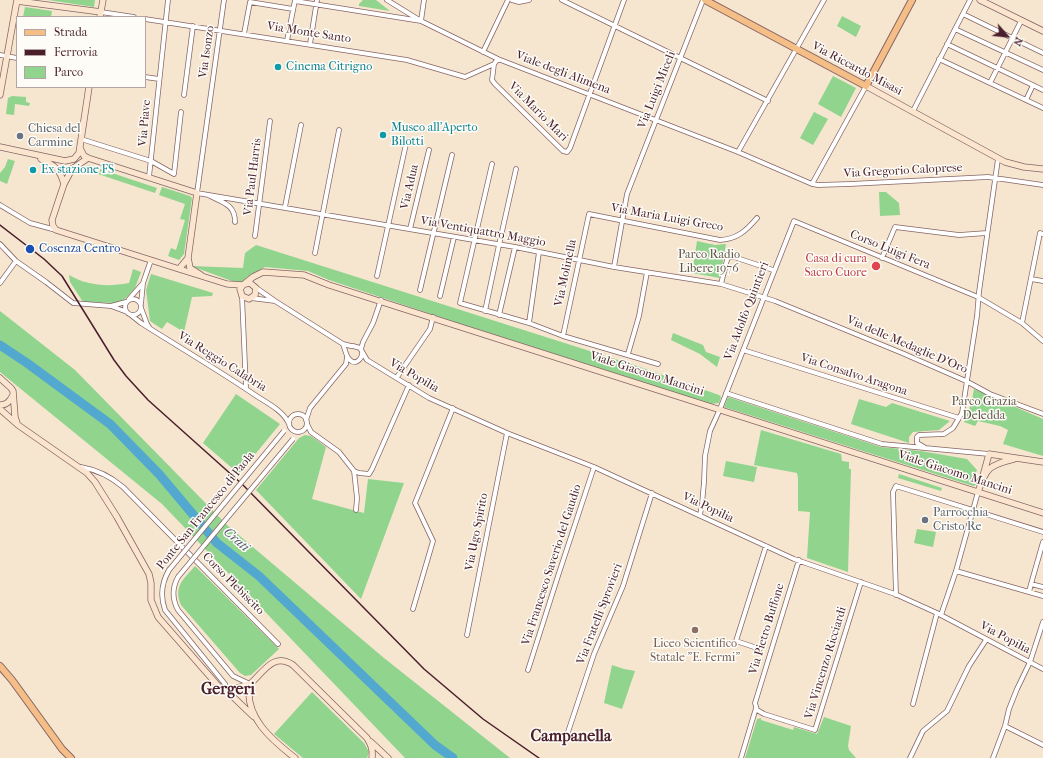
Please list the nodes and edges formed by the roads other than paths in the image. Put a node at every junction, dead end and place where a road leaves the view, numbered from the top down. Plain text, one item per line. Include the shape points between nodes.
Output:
1 (15, 0) edge
2 (103, 0) edge
3 (168, 0) edge
4 (224, 0) edge
5 (387, 0) edge
6 (424, 0) edge
7 (508, 0) edge
8 (512, 0) edge
9 (529, 0) edge
10 (562, 0) edge
11 (624, 0) edge
12 (704, 0) edge
13 (824, 0) edge
14 (912, 0) edge
15 (970, 0) edge
16 (980, 0) edge
17 (295, 1) edge
18 (317, 2) edge
19 (293, 9) junction
20 (963, 14) junction
21 (101, 15) edge
22 (118, 16) edge
23 (146, 19) edge
24 (421, 21) junction
25 (1021, 21) junction
26 (165, 22) junction
27 (193, 26) junction
28 (616, 26) junction
29 (955, 29) junction
30 (219, 30) junction
31 (1043, 31) edge
32 (244, 34) junction
33 (1012, 38) junction
34 (287, 41) junction
35 (310, 44) junction
36 (947, 44) junction
37 (798, 49) junction
38 (483, 52) junction
39 (1005, 53) junction
40 (1043, 53) edge
41 (0, 55) edge
42 (7, 56) junction
43 (681, 57) junction
44 (16, 58) edge
45 (498, 59) junction
46 (940, 59) junction
47 (494, 64) junction
48 (997, 68) junction
49 (1043, 70) edge
50 (146, 77) edge
51 (159, 79) junction
52 (990, 83) junction
53 (1033, 85) junction
54 (866, 86) junction
55 (89, 88) edge
56 (1043, 90) edge
57 (590, 94) junction
58 (0, 95) edge
59 (184, 95) dead end
60 (1026, 100) junction
61 (768, 101) junction
62 (1043, 108) edge
63 (913, 111) junction
64 (181, 112) dead end
65 (655, 120) junction
66 (270, 121) dead end
67 (300, 125) dead end
68 (339, 130) dead end
69 (81, 139) junction
70 (406, 144) dead end
71 (0, 146) edge
72 (80, 148) junction
73 (429, 150) dead end
74 (738, 152) junction
75 (31, 154) junction
76 (452, 155) dead end
77 (88, 158) junction
78 (998, 159) junction
79 (151, 161) junction
80 (492, 164) dead end
81 (516, 169) dead end
82 (1043, 169) edge
83 (149, 177) junction
84 (995, 177) junction
85 (64, 184) junction
86 (812, 184) junction
87 (1043, 185) edge
88 (198, 193) junction
89 (206, 194) junction
90 (260, 203) junction
91 (0, 205) edge
92 (285, 207) junction
93 (323, 214) junction
94 (589, 214) joint
95 (757, 218) dead end
96 (794, 220) joint
97 (621, 221) junction
98 (235, 222) dead end
99 (388, 225) junction
100 (410, 229) junction
101 (56, 230) junction
102 (433, 233) junction
103 (987, 233) junction
104 (1041, 234) edge
105 (255, 236) dead end
106 (454, 237) junction
107 (474, 240) junction
108 (0, 244) edge
109 (499, 245) junction
110 (515, 247) junction
111 (539, 252) junction
112 (315, 253) dead end
113 (188, 258) junction
114 (882, 258) junction
115 (151, 260) junction
116 (16, 261) junction
117 (580, 261) junction
118 (614, 267) junction
119 (179, 269) junction
120 (773, 270) junction
121 (647, 272) junction
122 (201, 276) junction
123 (377, 276) dead end
124 (1031, 279) junction
125 (1, 281) edge
126 (1043, 281) edge
127 (143, 283) junction
128 (227, 284) junction
129 (244, 284) junction
130 (721, 284) junction
131 (255, 286) junction
132 (420, 290) dead end
133 (241, 294) junction
134 (440, 296) dead end
135 (763, 296) junction
136 (978, 297) junction
137 (251, 298) junction
138 (381, 300) junction
139 (127, 301) junction
140 (275, 301) junction
141 (111, 306) junction
142 (141, 306) junction
143 (485, 311) junction
144 (129, 313) junction
145 (499, 315) junction
146 (433, 318) junction
147 (528, 323) junction
148 (1022, 323) junction
149 (152, 330) junction
150 (563, 336) junction
151 (1043, 340) edge
152 (363, 342) junction
153 (343, 344) junction
154 (352, 346) junction
155 (362, 350) junction
156 (743, 350) junction
157 (628, 354) junction
158 (347, 355) junction
159 (367, 360) junction
160 (355, 362) junction
161 (346, 364) junction
162 (658, 364) dead end
163 (397, 377) junction
164 (0, 378) edge
165 (966, 381) junction
166 (409, 385) junction
167 (246, 388) junction
168 (726, 393) junction
169 (13, 395) junction
170 (0, 405) edge
171 (310, 408) junction
172 (453, 408) junction
173 (0, 409) edge
174 (720, 409) junction
175 (280, 412) junction
176 (299, 414) junction
177 (1043, 414) edge
178 (294, 415) junction
179 (959, 418) junction
180 (306, 422) junction
181 (288, 424) junction
182 (18, 425) junction
183 (303, 431) junction
184 (298, 432) junction
185 (312, 432) junction
186 (507, 433) junction
187 (924, 447) junction
188 (989, 454) junction
189 (1018, 458) junction
190 (1043, 462) edge
191 (80, 467) junction
192 (594, 467) junction
193 (354, 471) junction
194 (984, 476) junction
195 (978, 492) junction
196 (652, 494) junction
197 (356, 510) dead end
198 (973, 510) junction
199 (1043, 513) edge
200 (700, 515) junction
201 (1043, 532) edge
202 (1043, 542) edge
203 (766, 546) junction
204 (799, 560) junction
205 (956, 571) junction
206 (861, 582) junction
207 (1032, 584) junction
208 (1043, 587) edge
209 (1029, 592) junction
210 (896, 595) junction
211 (1043, 596) edge
212 (413, 609) dead end
213 (939, 614) junction
214 (1043, 622) edge
215 (467, 635) dead end
216 (986, 640) junction
217 (278, 644) dead end
218 (760, 649) dead end
219 (1030, 662) junction
220 (0, 666) edge
221 (1043, 669) edge
222 (528, 670) dead end
223 (250, 684) junction
224 (227, 692) junction
225 (913, 704) dead end
226 (755, 706) junction
227 (253, 716) junction
228 (1005, 726) junction
229 (367, 738) junction
230 (565, 741) dead end
231 (1043, 745) edge
232 (70, 758) edge
233 (295, 758) edge
234 (372, 758) edge
235 (388, 758) edge
236 (741, 758) edge
237 (910, 758) edge
238 (993, 758) edge

1 - 21 street
1 - 42 street
2 - 21 street
3 - 26 street, Via Piave
4 - 30 street, Via Isonzo
5 - 24 street, Viale degli Alimena
6 - 24 street
7 - 38 street
8 - 9 street
10 - 28 street
11 - 28 street
12 - 37 main road, Via Riccardo Misasi
12 - 43 street, Via Luigi Miceli
13 - 37 street
14 - 54 main road
15 - 20 street
16 - 25 street
17 - 18 street
17 - 19 street
18 - 24 street
18 - 35 street
19 - 32 street via 250,2
19 - 34 street
20 - 29 street
20 - 33 street
21 - 22 street
23 - 26 street, Via Monte Santo
24 - 38 street, Viale degli Alimena
25 - 31 street
25 - 33 street
26 - 27 street, Via Monte Santo
26 - 51 street, Via Piave
27 - 30 street, Via Monte Santo
27 - 59 street
28 - 43 street
28 - 57 street
29 - 36 street
29 - 39 street
30 - 32 street, Via Monte Santo
30 - 88 street, Via Isonzo
32 - 34 street, Via Monte Santo
33 - 39 street
33 - 40 street
34 - 35 street, Via Monte Santo
35 - 47 street, Via Monte Santo via 407,60 461,76 468,76
36 - 46 street
36 - 48 street
37 - 54 main road, Via Riccardo Misasi
37 - 61 street
38 - 45 street, Viale degli Alimena
39 - 48 street
39 - 49 street
41 - 42 street
42 - 44 street
42 - 58 street
43 - 61 street
43 - 65 street, Via Luigi Miceli
45 - 47 street
45 - 57 street, Viale degli Alimena
46 - 52 street
46 - 63 street
47 - 57 street, Via Mario Mari via 492,80 563,151 567,152 570,148
48 - 52 street
48 - 53 street
50 - 51 street
51 - 79 street, Via Piave
52 - 60 street
53 - 56 street
53 - 60 street
54 - 63 street, Via Riccardo Misasi
54 - 86 street
55 - 69 street
57 - 65 street, Viale degli Alimena
60 - 62 street
61 - 74 street
63 - 78 street, Via Riccardo Misasi
64 - 79 street via 174,174
65 - 74 street, Viale degli Alimena
65 - 97 street, Via Luigi Miceli via 630,187
66 - 90 street, Via Paul Harris
67 - 92 street
68 - 93 street
69 - 72 street
69 - 79 street
70 - 99 street
71 - 75 street
72 - 75 street via 77,157 70,161
72 - 77 street
73 - 100 street, Via Adua
74 - 86 street, Viale degli Alimena
75 - 85 street via 55,166
76 - 102 street
77 - 83 street
77 - 85 street via 72,169
78 - 82 street, Via Riccardo Misasi via 1024,167
78 - 84 street
79 - 83 street, Via Piave
80 - 107 street
81 - 109 street
83 - 88 street
84 - 86 street, Via Gregorio Caloprese
84 - 87 street, Via Gregorio Caloprese
84 - 103 street
85 - 101 street via 52,220
88 - 89 street, Via Ventiquattro Maggio
88 - 113 street
89 - 90 street, Via Ventiquattro Maggio
89 - 98 street via 232,208
90 - 92 street, Via Ventiquattro Maggio
90 - 105 street, Via Paul Harris
91 - 101 street via 30,222
92 - 93 street, Via Ventiquattro Maggio
93 - 99 street, Via Ventiquattro Maggio
93 - 112 street
94 - 97 street, Via Maria Luigi Greco
94 - 117 street, Via Molinella
95 - 97 street, Via Maria Luigi Greco via 739,236 720,240
96 - 114 street, Corso Luigi Fera
96 - 120 street, Via Adolfo Quintieri
97 - 118 street, Via Luigi Miceli
99 - 100 street, Via Ventiquattro Maggio
99 - 123 street
100 - 102 street, Via Ventiquattro Maggio
101 - 115 street
102 - 106 street, Via Ventiquattro Maggio
102 - 132 street
103 - 114 street via 959,235 895,227
103 - 136 street
104 - 124 street
106 - 107 street, Via Ventiquattro Maggio
106 - 134 street
107 - 109 street, Via Ventiquattro Maggio
107 - 143 street, Viale Giacomo Mancini via 460,303
108 - 116 street, Via Reggio Calabria
109 - 110 street, Via Ventiquattro Maggio
109 - 143 street
110 - 111 street, Via Ventiquattro Maggio
110 - 145 street
111 - 117 street, Via Ventiquattro Maggio
111 - 147 street
113 - 119 street
113 - 122 street via 190,268
114 - 136 street, Corso Luigi Fera
115 - 119 street
115 - 127 street
116 - 125 street
116 - 141 street, Via Reggio Calabria via 73,303
117 - 118 street, Via Ventiquattro Maggio
117 - 150 street, Via Molinella
118 - 121 street, Via Ventiquattro Maggio
119 - 122 street
120 - 130 street via 729,257
120 - 135 street, Via Adolfo Quintieri
121 - 130 street, Via Ventiquattro Maggio
121 - 157 street via 639,316
122 - 128 street
124 - 126 street
124 - 148 street
127 - 139 street
127 - 142 street
128 - 129 street
128 - 133 street
129 - 131 street via 250,283
129 - 133 street
129 - 138 street, Viale Giacomo Mancini via 263,272 304,275
130 - 135 street, Via Ventiquattro Maggio
131 - 137 street via 256,293
131 - 140 street
133 - 137 street
133 - 167 street
135 - 156 street, Via Adolfo Quintieri
135 - 165 street, Via delle Medaglie D'Oro
136 - 148 street, Corso Luigi Fera
136 - 165 street
137 - 140 street
138 - 146 street, Viale Giacomo Mancini
138 - 152 street via 374,323
139 - 141 street, Via Reggio Calabria
139 - 142 street via 135,299
139 - 144 street via 125,307
140 - 153 street
141 - 144 street, Via Reggio Calabria
142 - 144 street via 138,313
142 - 149 street via 147,324
143 - 145 street, Viale Giacomo Mancini
144 - 149 street, Via Reggio Calabria
145 - 147 street, Viale Giacomo Mancini
146 - 163 street via 430,328
146 - 174 street, Viale Giacomo Mancini
147 - 150 street, Viale Giacomo Mancini
148 - 151 street, Corso Luigi Fera
149 - 167 street, Via Reggio Calabria
150 - 157 street, Viale Giacomo Mancini
152 - 154 street
152 - 155 street
153 - 154 street
153 - 158 street
154 - 155 street via 358,346
154 - 158 street via 348,349
155 - 159 street
155 - 160 street via 362,358
156 - 168 street, Via Adolfo Quintieri
156 - 179 street, Via Consalvo Aragona
157 - 162 street, Viale Giacomo Mancini
158 - 160 street
158 - 161 street
159 - 160 street
159 - 163 street, Via Popilia
160 - 161 street
161 - 171 street
163 - 166 street, Via Popilia
164 - 169 street via 11,388
165 - 177 street, Via delle Medaglie D'Oro via 990,394
165 - 179 street via 962,413
166 - 172 street, Via Popilia via 429,398
166 - 193 street via 369,474
167 - 175 street, Via Reggio Calabria
168 - 174 street, Via Adolfo Quintieri
168 - 187 street via 882,444
169 - 170 street via 8,402
169 - 182 street via 14,417
171 - 176 street, Via Reggio Calabria
171 - 180 street
172 - 186 street, Via Popilia
172 - 212 street via 415,503 433,541
173 - 182 street
174 - 195 street, Viale Giacomo Mancini
174 - 200 street, Via Adolfo Quintieri via 710,431 705,456
175 - 178 street, Via Reggio Calabria
175 - 181 street, Via Reggio Calabria via 286,417
176 - 178 street, Via Reggio Calabria
176 - 180 street
178 - 181 street
179 - 187 street via 953,428 944,434 919,435 916,442
180 - 183 street
180 - 185 street
181 - 184 street, Via Reggio Calabria via 293,431
181 - 224 street, Ponte San Francesco di Paola, bridge via 169,570 162,589 165,610 225,684
182 - 191 street
183 - 184 street
183 - 185 street
184 - 223 street, Ponte San Francesco di Paola, bridge via 178,578 173,590 178,610 233,676
185 - 193 street via 339,452
186 - 192 street, Via Popilia
186 - 215 street, Via Ugo Spirito
187 - 188 street
188 - 189 street
188 - 194 street
189 - 190 street
189 - 194 street via 1001,462 988,469
191 - 217 street, Corso Plebiscito via 104,473 123,487
191 - 224 street via 95,482 149,574 151,600 158,617 220,688
192 - 196 street, Via Popilia
192 - 222 street, Via Francesco Saverio del Gaudio
193 - 197 street
194 - 195 street
195 - 198 street
195 - 199 street, Viale Giacomo Mancini
196 - 200 street, Via Popilia
196 - 230 street, Via Fratelli Sprovieri via 623,586 594,654
198 - 201 street
198 - 205 street
198 - 210 street via 898,486 894,488
200 - 203 street, Via Popilia
202 - 207 street
203 - 204 street, Via Popilia
203 - 218 street via 736,640
204 - 206 street, Via Popilia
204 - 226 street, Via Pietro Buffone
205 - 209 street
205 - 213 street
206 - 210 street, Via Popilia
206 - 226 street, Via Vincenzo Ricciardi via 815,730 764,714
207 - 208 street
207 - 209 street
209 - 211 street
210 - 213 street, Via Popilia
213 - 216 street, Via Popilia
213 - 225 street
214 - 219 street
216 - 219 street, Via Popilia
216 - 237 street via 969,666 948,711 923,730
219 - 221 street, Via Popilia
219 - 228 street via 1014,696
220 - 232 main road
223 - 224 street
223 - 227 street via 249,698
223 - 229 street via 277,660 288,661
224 - 227 street
226 - 236 street, Via Pietro Buffone
227 - 233 street via 270,737
228 - 231 street
228 - 238 street
229 - 234 street via 372,745
229 - 235 street

